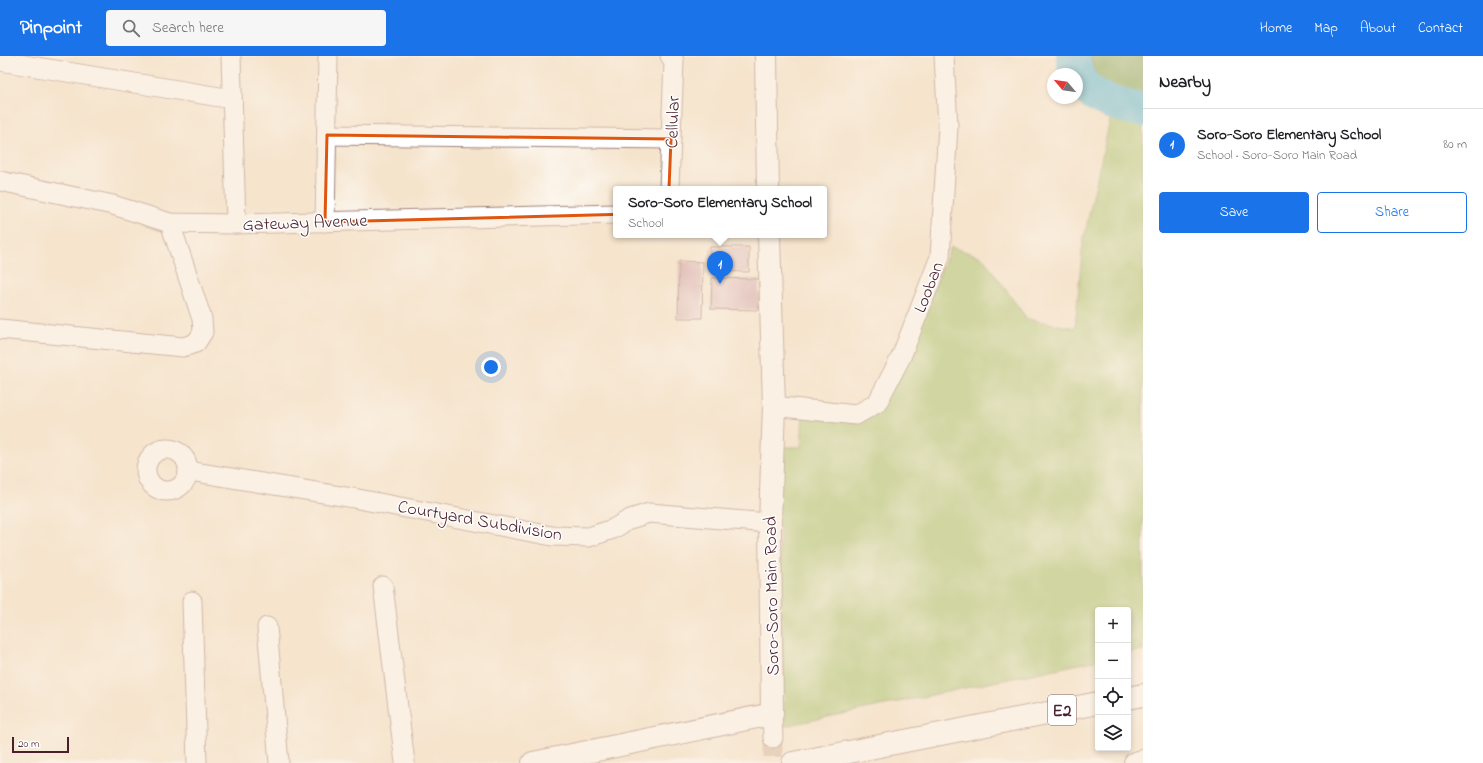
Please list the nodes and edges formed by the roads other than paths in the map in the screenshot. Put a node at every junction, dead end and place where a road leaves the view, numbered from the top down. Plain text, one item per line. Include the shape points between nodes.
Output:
1 (231, 56) edge
2 (328, 56) edge
3 (670, 56) edge
4 (766, 56) edge
5 (944, 56) edge
6 (0, 61) edge
7 (232, 99) junction
8 (327, 135) junction
9 (671, 139) junction
10 (0, 181) edge
11 (669, 186) edge
12 (768, 186) edge
13 (613, 214) edge
14 (325, 222) junction
15 (170, 223) junction
16 (236, 224) junction
17 (769, 238) edge
18 (0, 329) edge
19 (774, 406) junction
20 (189, 471) dead end
21 (770, 523) junction
22 (383, 586) dead end
23 (192, 601) dead end
24 (267, 627) dead end
25 (1143, 695) edge
26 (1131, 697) edge
27 (1095, 704) edge
28 (772, 714) junction
29 (773, 738) tunnel mouth
30 (1143, 761) edge
31 (197, 763) edge
32 (279, 763) edge
33 (405, 763) edge
34 (534, 763) edge
35 (793, 763) edge
36 (1134, 763) edge

1 - 7 street
2 - 8 street
3 - 9 street, Cellular via 674,61
4 - 12 main road
5 - 19 street, Looban via 948,126 940,257 901,357 877,403 856,415
6 - 7 street
7 - 16 street
8 - 9 street
8 - 14 street
9 - 11 street, Cellular
10 - 15 street, Gateway Avenue via 113,205
13 - 14 street, Gateway Avenue
14 - 16 street, Gateway Avenue
15 - 16 street, Gateway Avenue
15 - 18 street via 202,319 203,332 196,343 183,347
17 - 19 main road, Soro-Soro Main Road
19 - 21 main road, Soro-Soro Main Road
20 - 21 street, Courtyard Subdivision via 353,498 552,536 590,536 614,529 630,519 649,513
21 - 28 main road, Soro-Soro Main Road
22 - 33 street
23 - 31 street
24 - 32 street
25 - 26 main road
27 - 35 main road, E2
28 - 29 street
28 - 34 main road
30 - 36 main road

